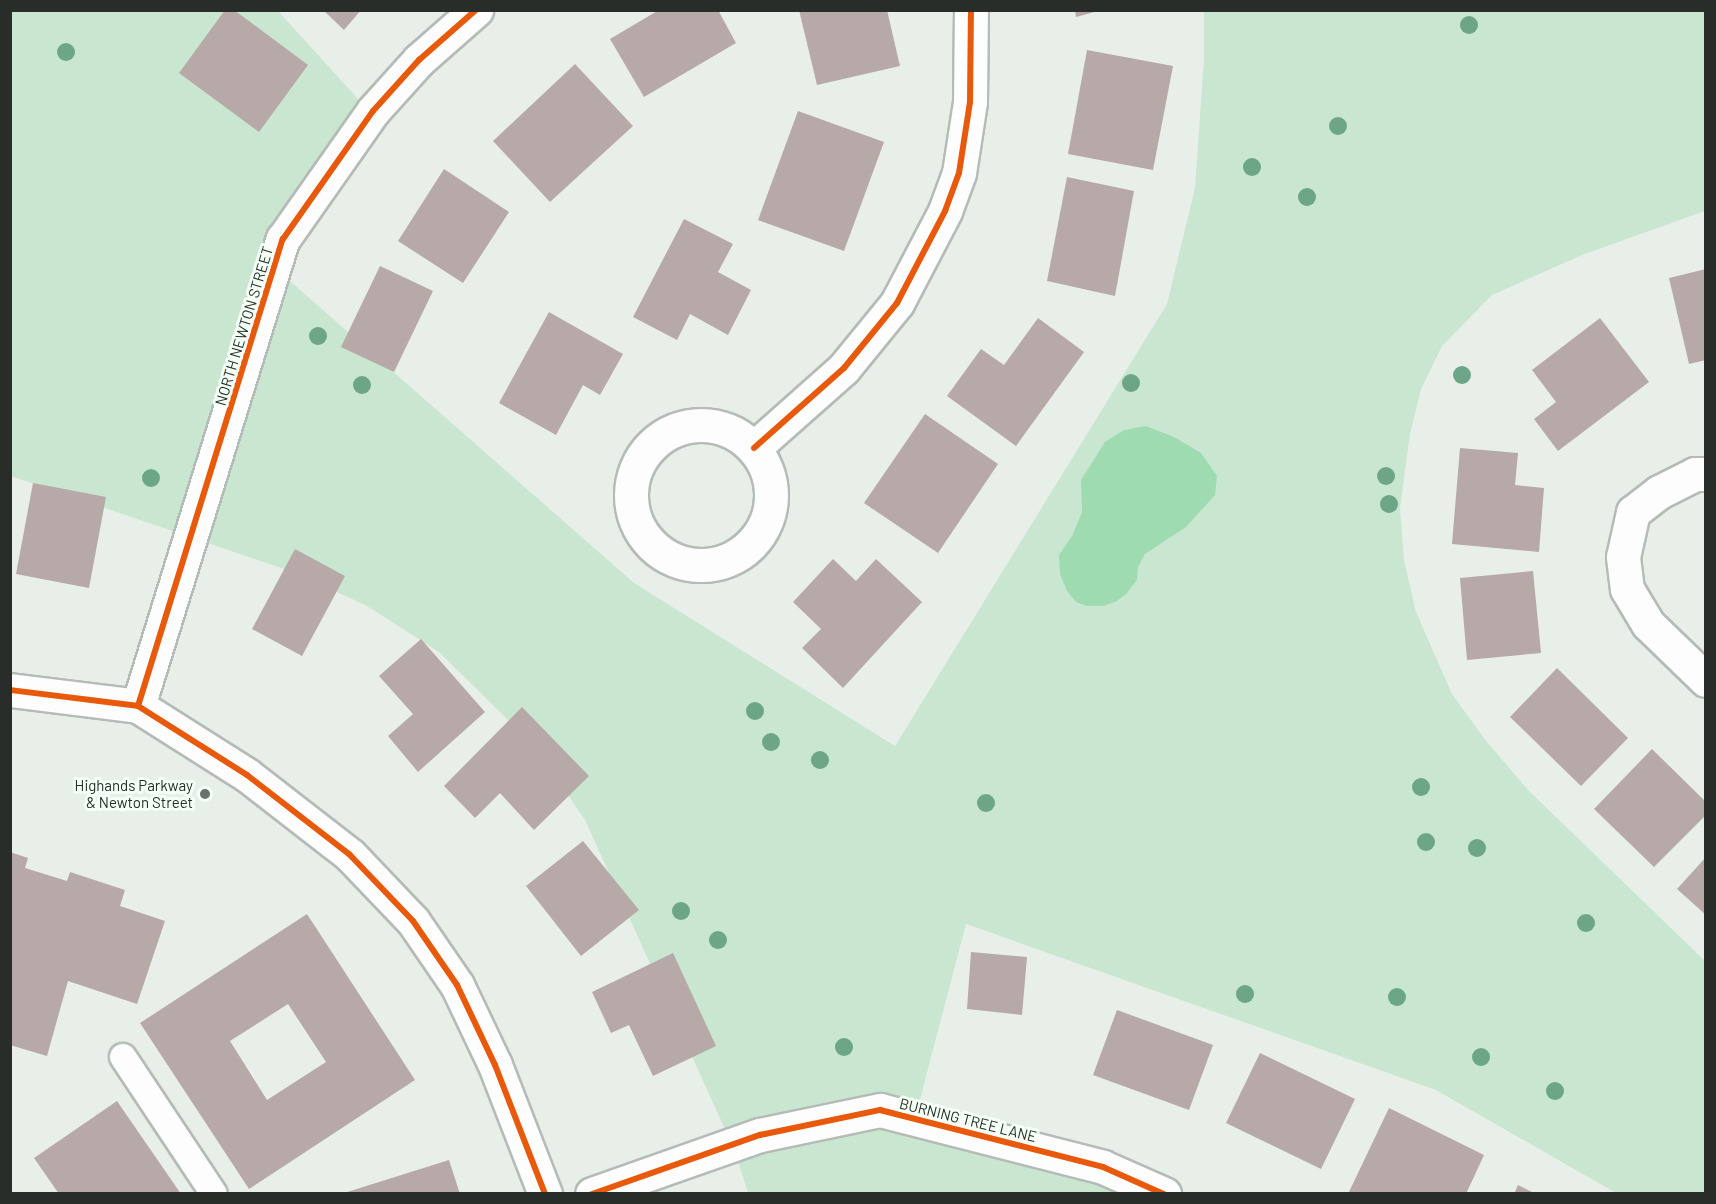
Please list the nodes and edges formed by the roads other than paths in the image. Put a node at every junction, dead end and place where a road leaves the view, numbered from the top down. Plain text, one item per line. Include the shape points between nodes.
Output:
1 (476, 10) edge
2 (971, 10) edge
3 (754, 448) junction
4 (1706, 474) edge
5 (1706, 680) edge
6 (10, 690) edge
7 (138, 706) junction
8 (123, 1057) dead end
9 (214, 1194) edge
10 (545, 1194) edge
11 (592, 1194) edge
12 (1164, 1194) edge

1 - 7 street, NORTH NEWTON STREET via 419,60 373,111 283,239
2 - 3 street via 970,102 959,173 945,211 897,303 844,368
3 - 3 street via 736,434 714,426 691,425 669,432 650,447 637,466 631,488 632,511 641,533 657,550 677,562 699,566 723,563 743,552 760,535 770,514 772,490 766,468
4 - 5 street via 1695,474 1659,492 1633,513 1623,557 1628,590 1648,624
6 - 7 street
7 - 10 street via 247,775 302,816 350,855 413,921 457,985 495,1065
8 - 9 lane
11 - 12 street, BURNING TREE LANE via 760,1135 880,1110 1103,1167

